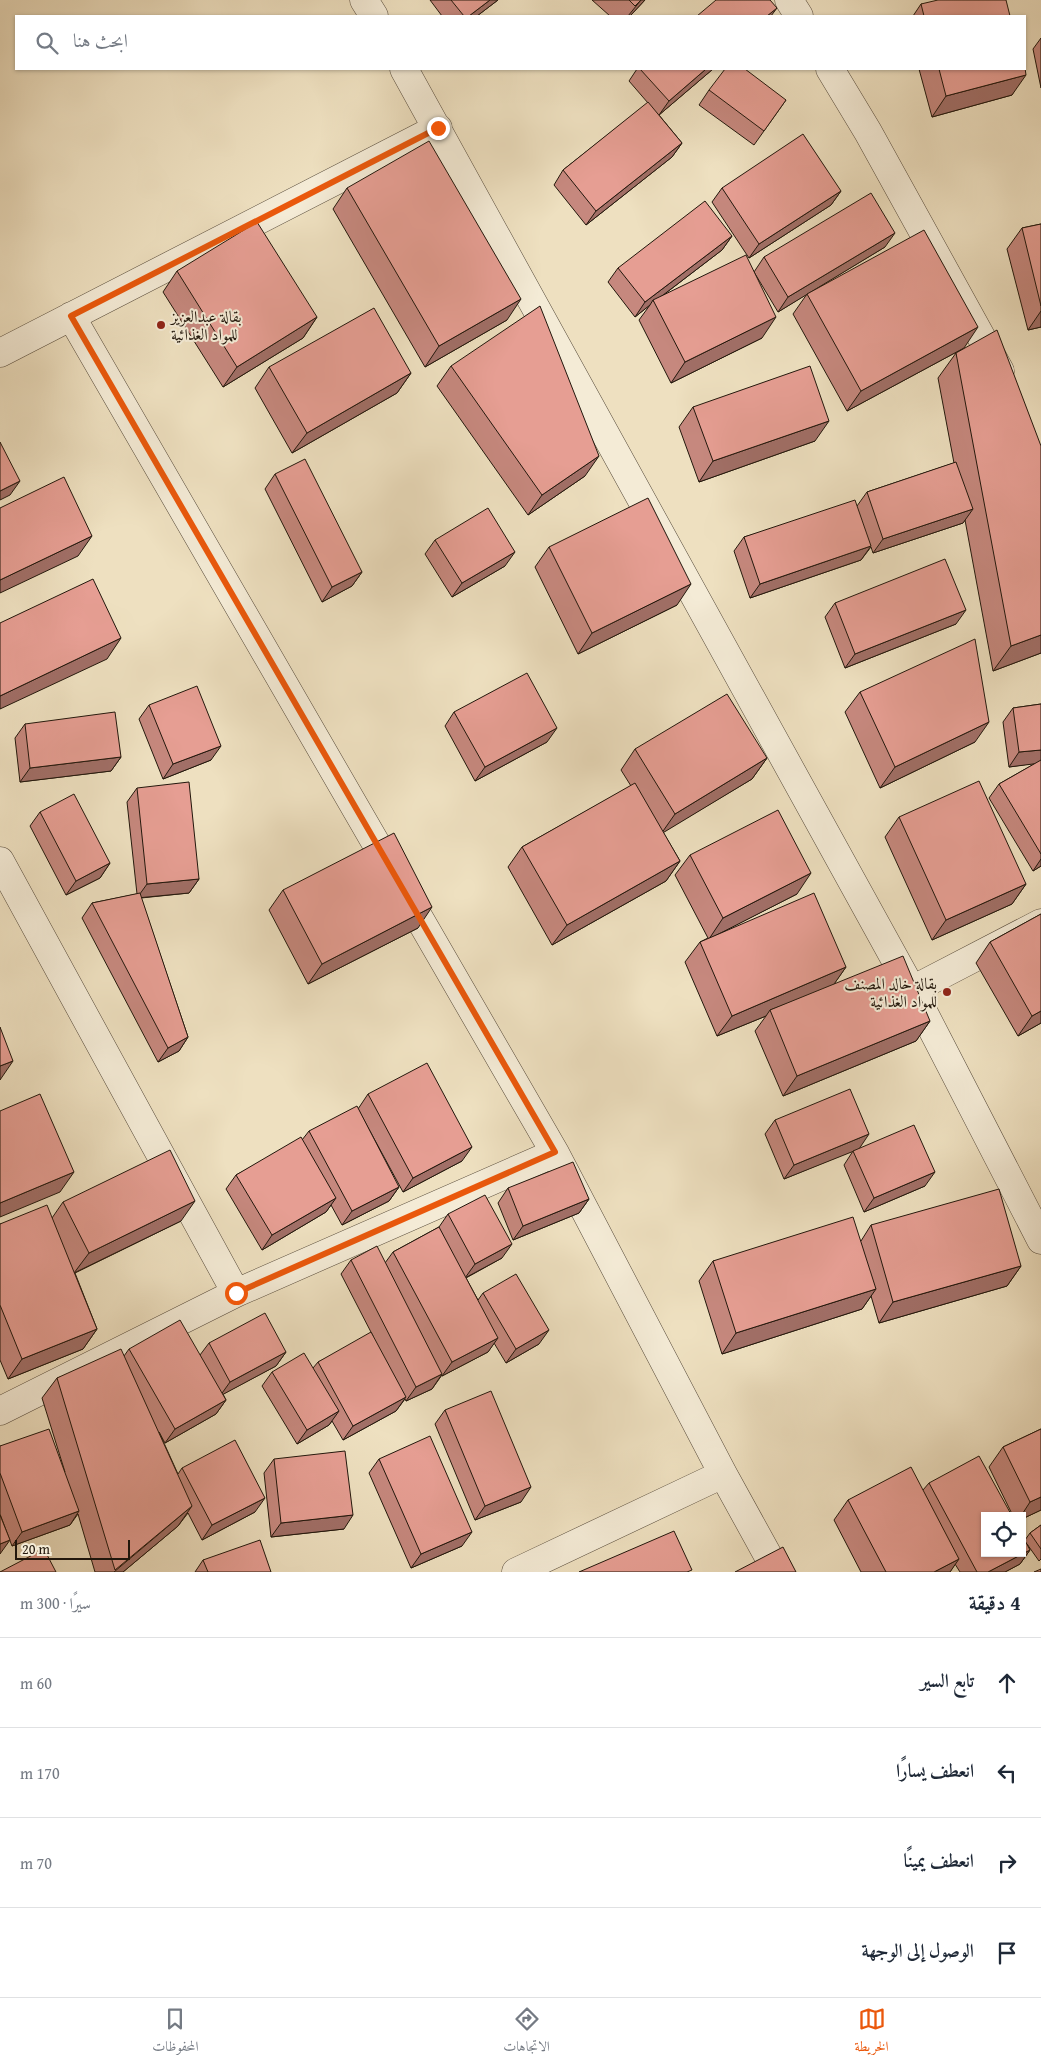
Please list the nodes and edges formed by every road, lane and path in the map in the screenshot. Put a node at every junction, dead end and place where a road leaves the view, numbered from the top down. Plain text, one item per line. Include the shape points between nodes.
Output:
1 (364, 0) edge
2 (790, 0) edge
3 (373, 15) edge
4 (798, 15) edge
5 (405, 70) edge
6 (831, 70) edge
7 (438, 128) junction
8 (71, 316) junction
9 (0, 353) edge
10 (1012, 392) edge
11 (0, 861) edge
12 (1041, 923) edge
13 (912, 990) junction
14 (555, 1152) junction
15 (1041, 1240) edge
16 (236, 1293) junction
17 (0, 1411) edge
18 (723, 1474) junction
19 (516, 1572) edge
20 (777, 1572) edge

1 - 3 street
2 - 4 street
5 - 7 street
6 - 10 street via 873,140
7 - 8 street
7 - 13 street
8 - 9 street
8 - 14 street
11 - 16 street
12 - 13 street
13 - 15 street
14 - 16 street
14 - 18 street
16 - 17 street
18 - 19 street
18 - 20 street

